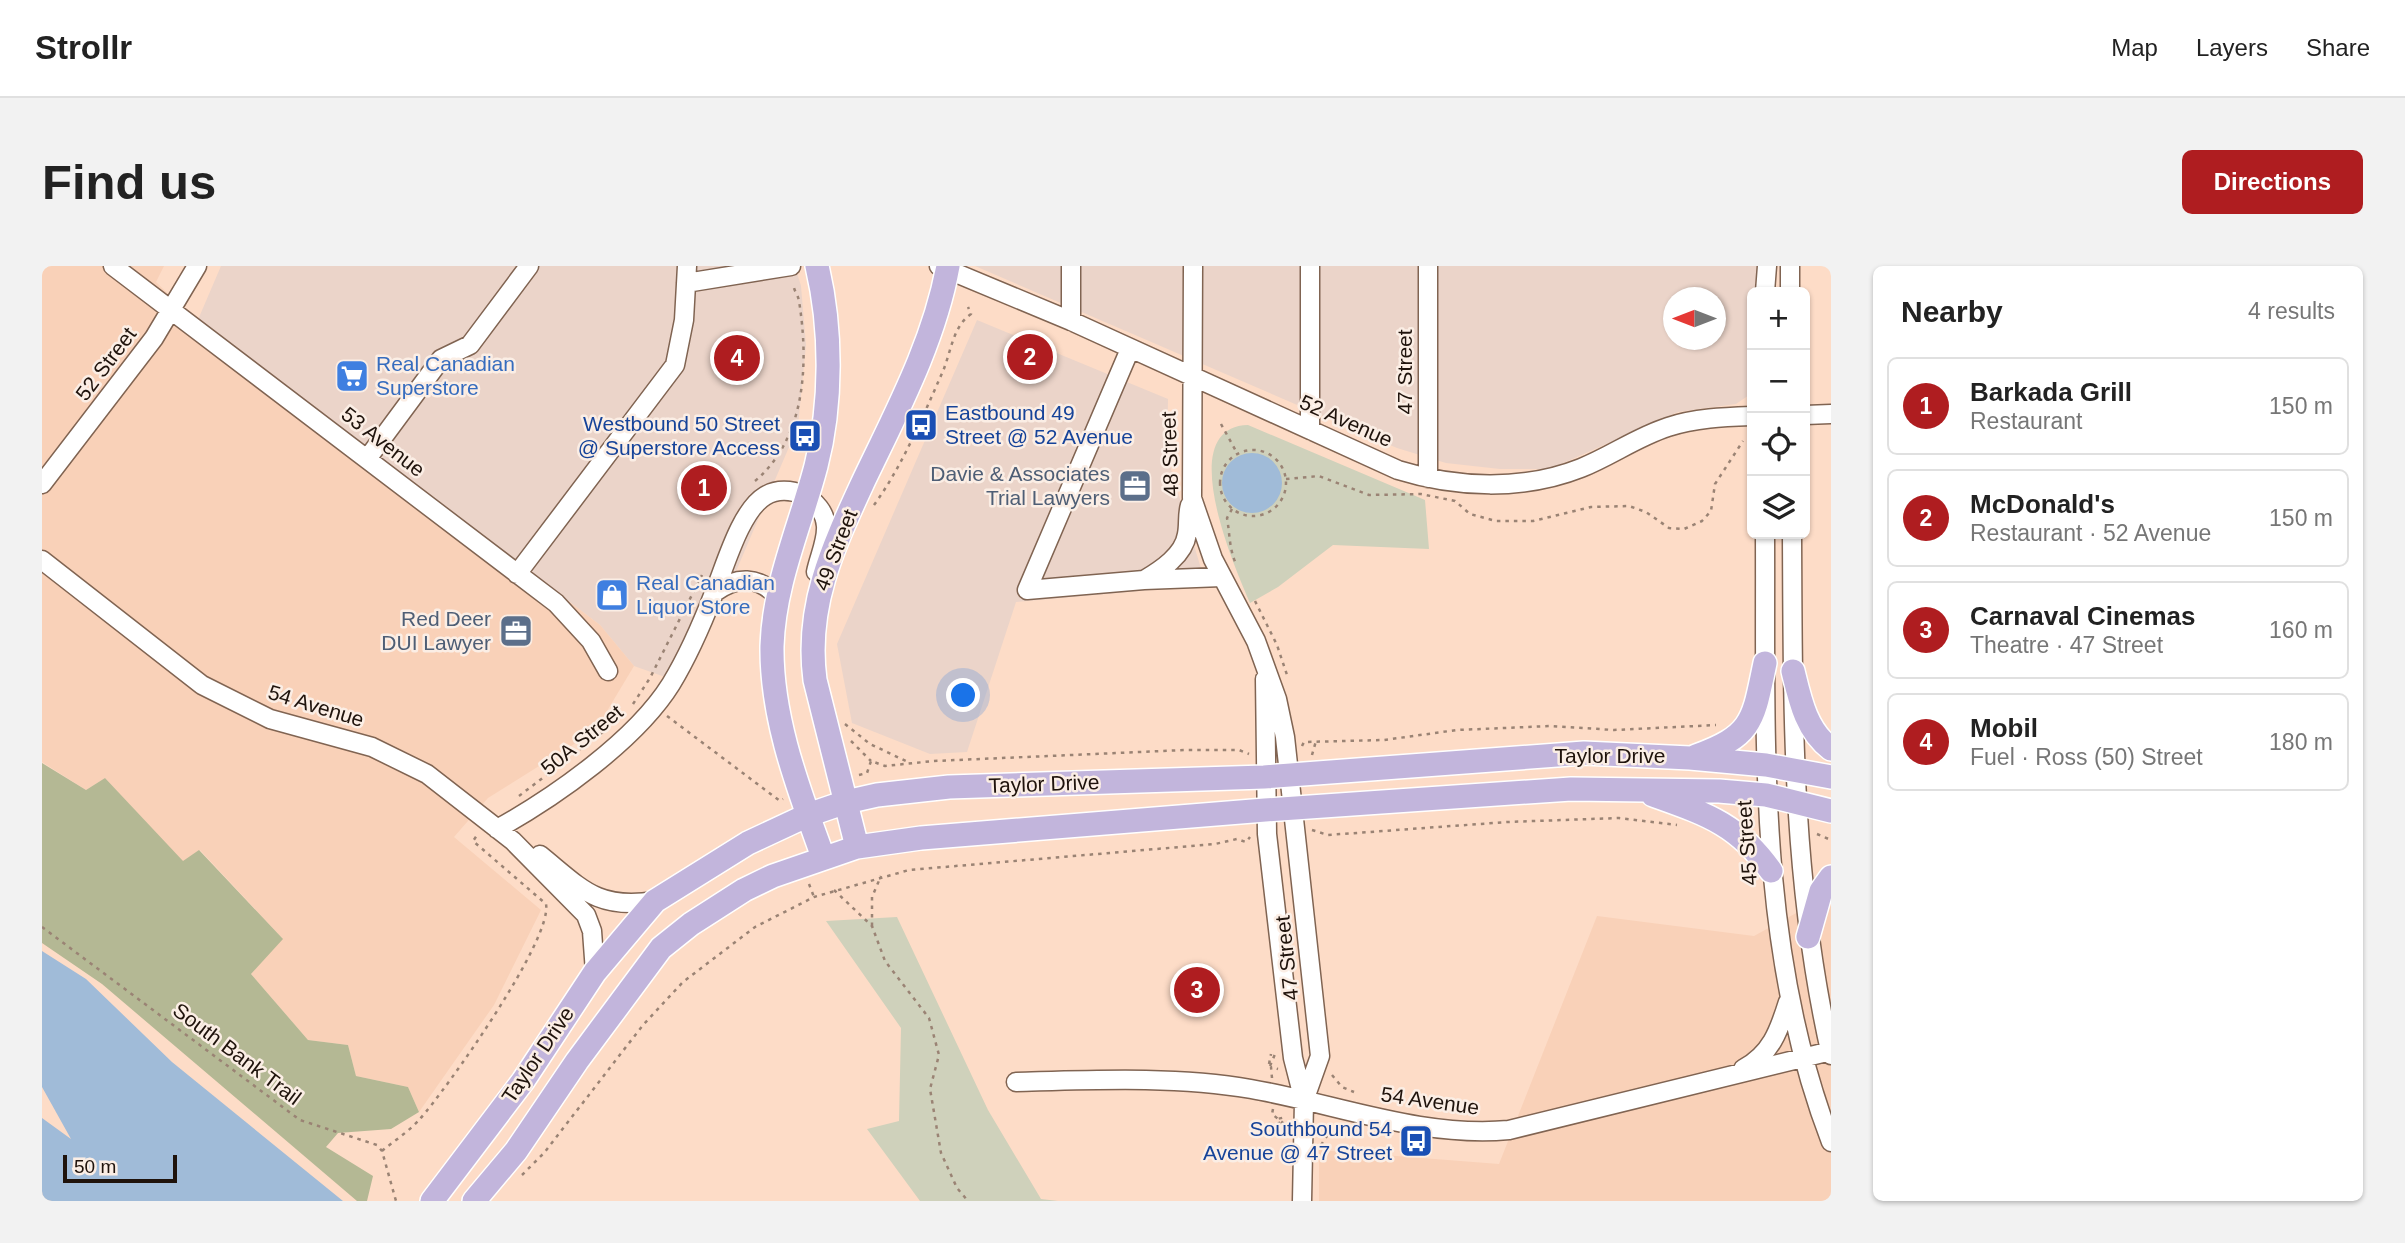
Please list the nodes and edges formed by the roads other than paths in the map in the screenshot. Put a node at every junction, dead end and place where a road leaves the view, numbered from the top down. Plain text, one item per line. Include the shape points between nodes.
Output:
1 (113, 266) edge
2 (197, 266) edge
3 (529, 266) edge
4 (791, 266) edge
5 (817, 266) edge
6 (1070, 266) edge
7 (1192, 266) edge
8 (1310, 266) edge
9 (1429, 266) edge
10 (1767, 266) edge
11 (1790, 266) edge
12 (945, 267) edge
13 (687, 274) edge
14 (1765, 287) edge
15 (1790, 287) edge
16 (172, 311) junction
17 (1070, 321) junction
18 (1130, 349) junction
19 (1191, 377) junction
20 (1831, 414) edge
21 (1810, 415) edge
22 (1747, 416) edge
23 (1310, 430) junction
24 (368, 459) junction
25 (1427, 478) junction
26 (42, 484) edge
27 (806, 496) junction
28 (1192, 498) junction
29 (1765, 539) edge
30 (1792, 539) edge
31 (42, 560) edge
32 (517, 574) junction
33 (1222, 577) junction
34 (1144, 580) junction
35 (715, 593) junction
36 (778, 596) junction
37 (815, 610) junction
38 (1765, 663) junction
39 (1265, 667) junction
40 (608, 671) dead end
41 (1793, 671) junction
42 (1831, 749) edge
43 (1690, 758) junction
44 (1766, 765) junction
45 (1795, 770) junction
46 (1292, 775) junction
47 (1264, 777) junction
48 (1831, 777) edge
49 (1634, 788) junction
50 (1766, 795) junction
51 (1795, 801) junction
52 (846, 802) junction
53 (1295, 808) junction
54 (1265, 810) junction
55 (1831, 811) edge
56 (808, 815) junction
57 (497, 829) junction
58 (513, 841) junction
59 (857, 847) junction
60 (823, 857) junction
61 (1771, 871) junction
62 (1831, 877) edge
63 (655, 901) junction
64 (1808, 937) junction
65 (594, 972) junction
66 (1789, 998) junction
67 (1831, 1053) edge
68 (1803, 1059) junction
69 (1728, 1078) junction
70 (1016, 1082) dead end
71 (1304, 1101) junction
72 (1831, 1142) edge
73 (432, 1201) edge
74 (474, 1201) edge
75 (1302, 1201) edge

1 - 16 street, 53 Avenue
2 - 16 street, 52 Street
3 - 24 street via 470,345 441,359
4 - 13 street
5 - 27 main road via 826,337 826,393 822,434
6 - 17 street
7 - 19 street, 48 Street
8 - 23 street
9 - 25 street, 47 Street
10 - 14 street
11 - 15 street
12 - 17 street, 52 Avenue
12 - 37 main road, 49 Street via 936,319 831,550
13 - 32 street via 675,365
16 - 24 street, 53 Avenue
16 - 26 street, 52 Street
17 - 18 street, 52 Avenue
18 - 19 street, 52 Avenue
18 - 34 street via 1027,590
19 - 23 street, 52 Avenue
19 - 28 street, 48 Street
20 - 21 street
22 - 25 street, 52 Avenue via 1669,426 1581,468 1540,480 1486,484
23 - 25 street, 52 Avenue via 1398,470
24 - 32 street, 53 Avenue
27 - 35 street, 50A Street via 778,491 756,505
27 - 36 main road
27 - 37 street via 822,512 826,527 814,576
28 - 33 street, 48 Street
28 - 34 street via 1185,541 1168,564
29 - 38 street, 45 Street
30 - 41 street
31 - 57 street, 54 Avenue via 202,685 270,719 387,752 426,774
32 - 40 street, 53 Avenue via 575,621
33 - 34 street
33 - 39 street, 48 Street
35 - 36 street via 727,583 748,580 769,587
35 - 57 street, 50A Street via 676,676 654,706 612,749
36 - 56 main road via 773,676 789,761
37 - 52 main road, 49 Street via 815,680
38 - 43 main road via 1753,717 1746,728 1735,739
38 - 44 street, 45 Street
39 - 46 street, 48 Street via 1277,699
39 - 47 street, 48 Street
41 - 42 main road via 1806,718
41 - 45 street
43 - 44 main road, Taylor Drive
43 - 46 main road, Taylor Drive via 1584,753
44 - 45 main road, Taylor Drive
44 - 50 street, 45 Street
45 - 48 main road, Taylor Drive
45 - 51 street
46 - 47 main road, Taylor Drive
46 - 53 street, 47 Street
47 - 52 main road, Taylor Drive via 949,787
47 - 54 street, 47 Street
49 - 50 main road, Taylor Drive
49 - 53 main road, Taylor Drive
49 - 61 main road via 1728,825
50 - 51 main road, Taylor Drive
50 - 61 street, 45 Street
51 - 55 main road, Taylor Drive
51 - 64 street
52 - 56 main road, Taylor Drive
52 - 59 main road, 49 Street
53 - 54 main road, Taylor Drive
53 - 71 street, 47 Street via 1320,1056
54 - 59 main road, Taylor Drive
54 - 71 street, 47 Street via 1293,1058
56 - 60 main road
56 - 63 main road, Taylor Drive via 706,866
57 - 58 street, 54 Avenue
58 - 63 street via 530,848 599,899 616,904
58 - 65 street via 586,915 592,931
59 - 60 main road, Taylor Drive
60 - 74 main road, Taylor Drive via 744,890 661,948 516,1152
61 - 66 street, 45 Street
62 - 64 main road via 1821,891
63 - 65 main road, Taylor Drive
64 - 67 street
65 - 73 main road, Taylor Drive via 523,1080
66 - 68 street, 45 Street
66 - 69 street via 1768,1049
67 - 68 street, 54 Avenue
68 - 69 street, 54 Avenue
68 - 72 street, 45 Street
69 - 71 street, 54 Avenue via 1509,1130 1480,1132 1427,1128
70 - 71 street, 54 Avenue via 1111,1079 1222,1086
71 - 75 street, 47 Street

